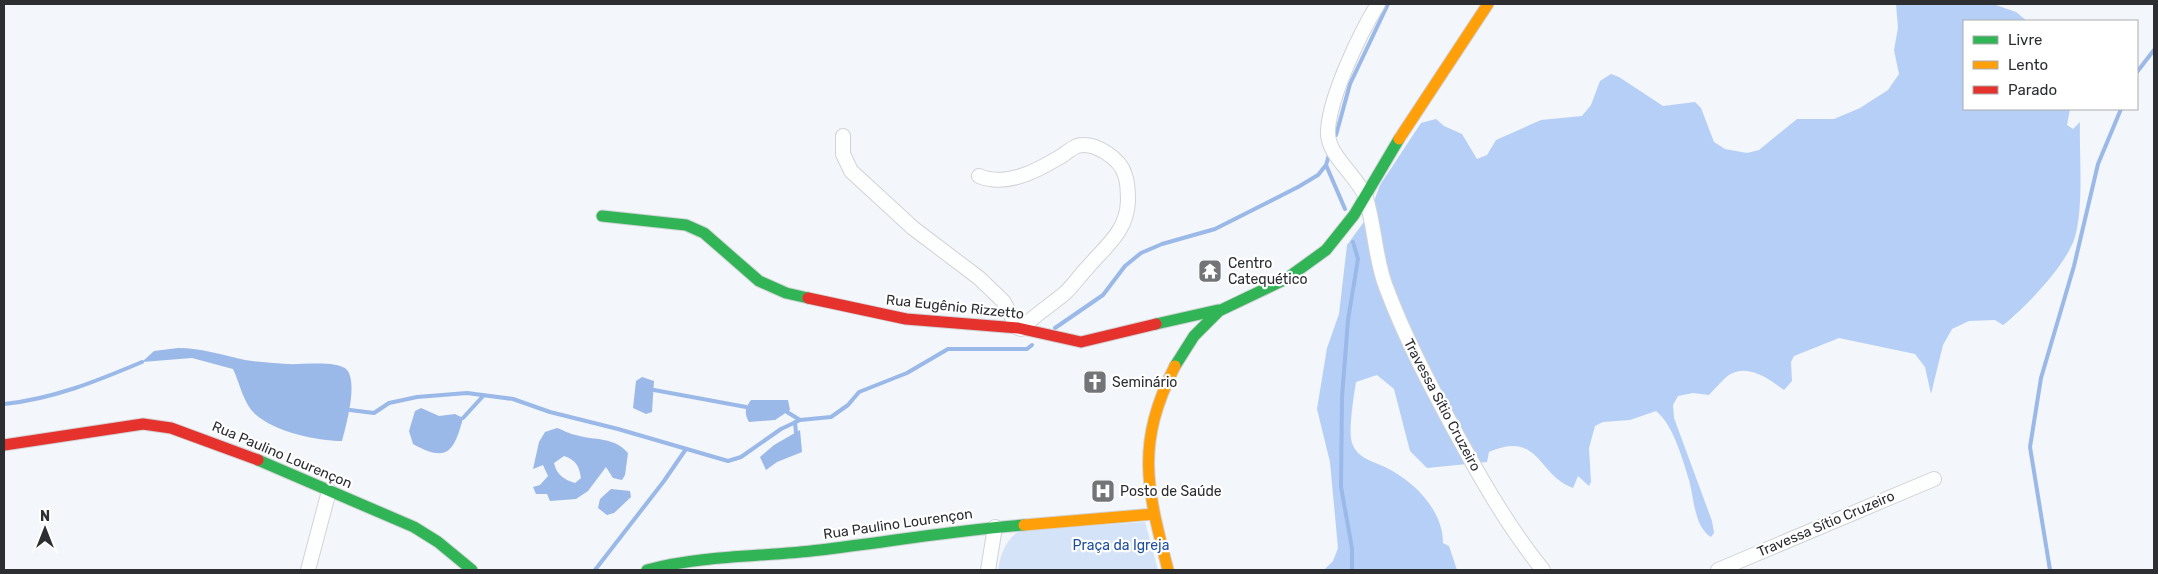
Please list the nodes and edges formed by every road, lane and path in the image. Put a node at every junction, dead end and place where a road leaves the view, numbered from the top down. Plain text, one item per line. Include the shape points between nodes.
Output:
1 (1378, 4) edge
2 (1488, 4) edge
3 (843, 136) dead end
4 (979, 176) dead end
5 (1365, 196) junction
6 (602, 216) dead end
7 (1220, 310) junction
8 (1019, 328) junction
9 (4, 445) edge
10 (1934, 479) dead end
11 (329, 491) junction
12 (1154, 514) junction
13 (995, 527) junction
14 (308, 570) edge
15 (472, 570) edge
16 (647, 570) edge
17 (988, 570) edge
18 (1168, 570) edge
19 (1543, 570) edge
20 (1718, 570) edge

1 - 5 street via 1353,52 1335,99 1328,129 1329,141
2 - 5 street
3 - 8 street via 843,154 851,171 912,228 979,278 1003,301
4 - 8 street via 989,180 1013,178 1037,170 1087,144 1116,160 1125,173 1128,211 1124,225 1066,292
5 - 7 street via 1335,241 1319,257 1288,278
5 - 19 street, Travessa Sítio Cruzeiro via 1385,284 1413,355 1513,532
6 - 8 street, Rua Eugênio Rizzetto via 686,226 704,233 759,281 786,293 906,319
7 - 8 street, Rua Eugênio Rizzetto via 1081,342
7 - 12 street via 1185,348 1161,391 1154,411 1146,465
9 - 11 street, Rua Paulino Lourençon via 143,424 171,428 236,450
10 - 20 street, Travessa Sítio Cruzeiro
11 - 14 street
11 - 15 street, Rua Paulino Lourençon via 414,527
12 - 13 street, Rua Paulino Lourençon
12 - 18 street
13 - 16 street, Rua Paulino Lourençon via 888,538 820,550 682,561
13 - 17 street

